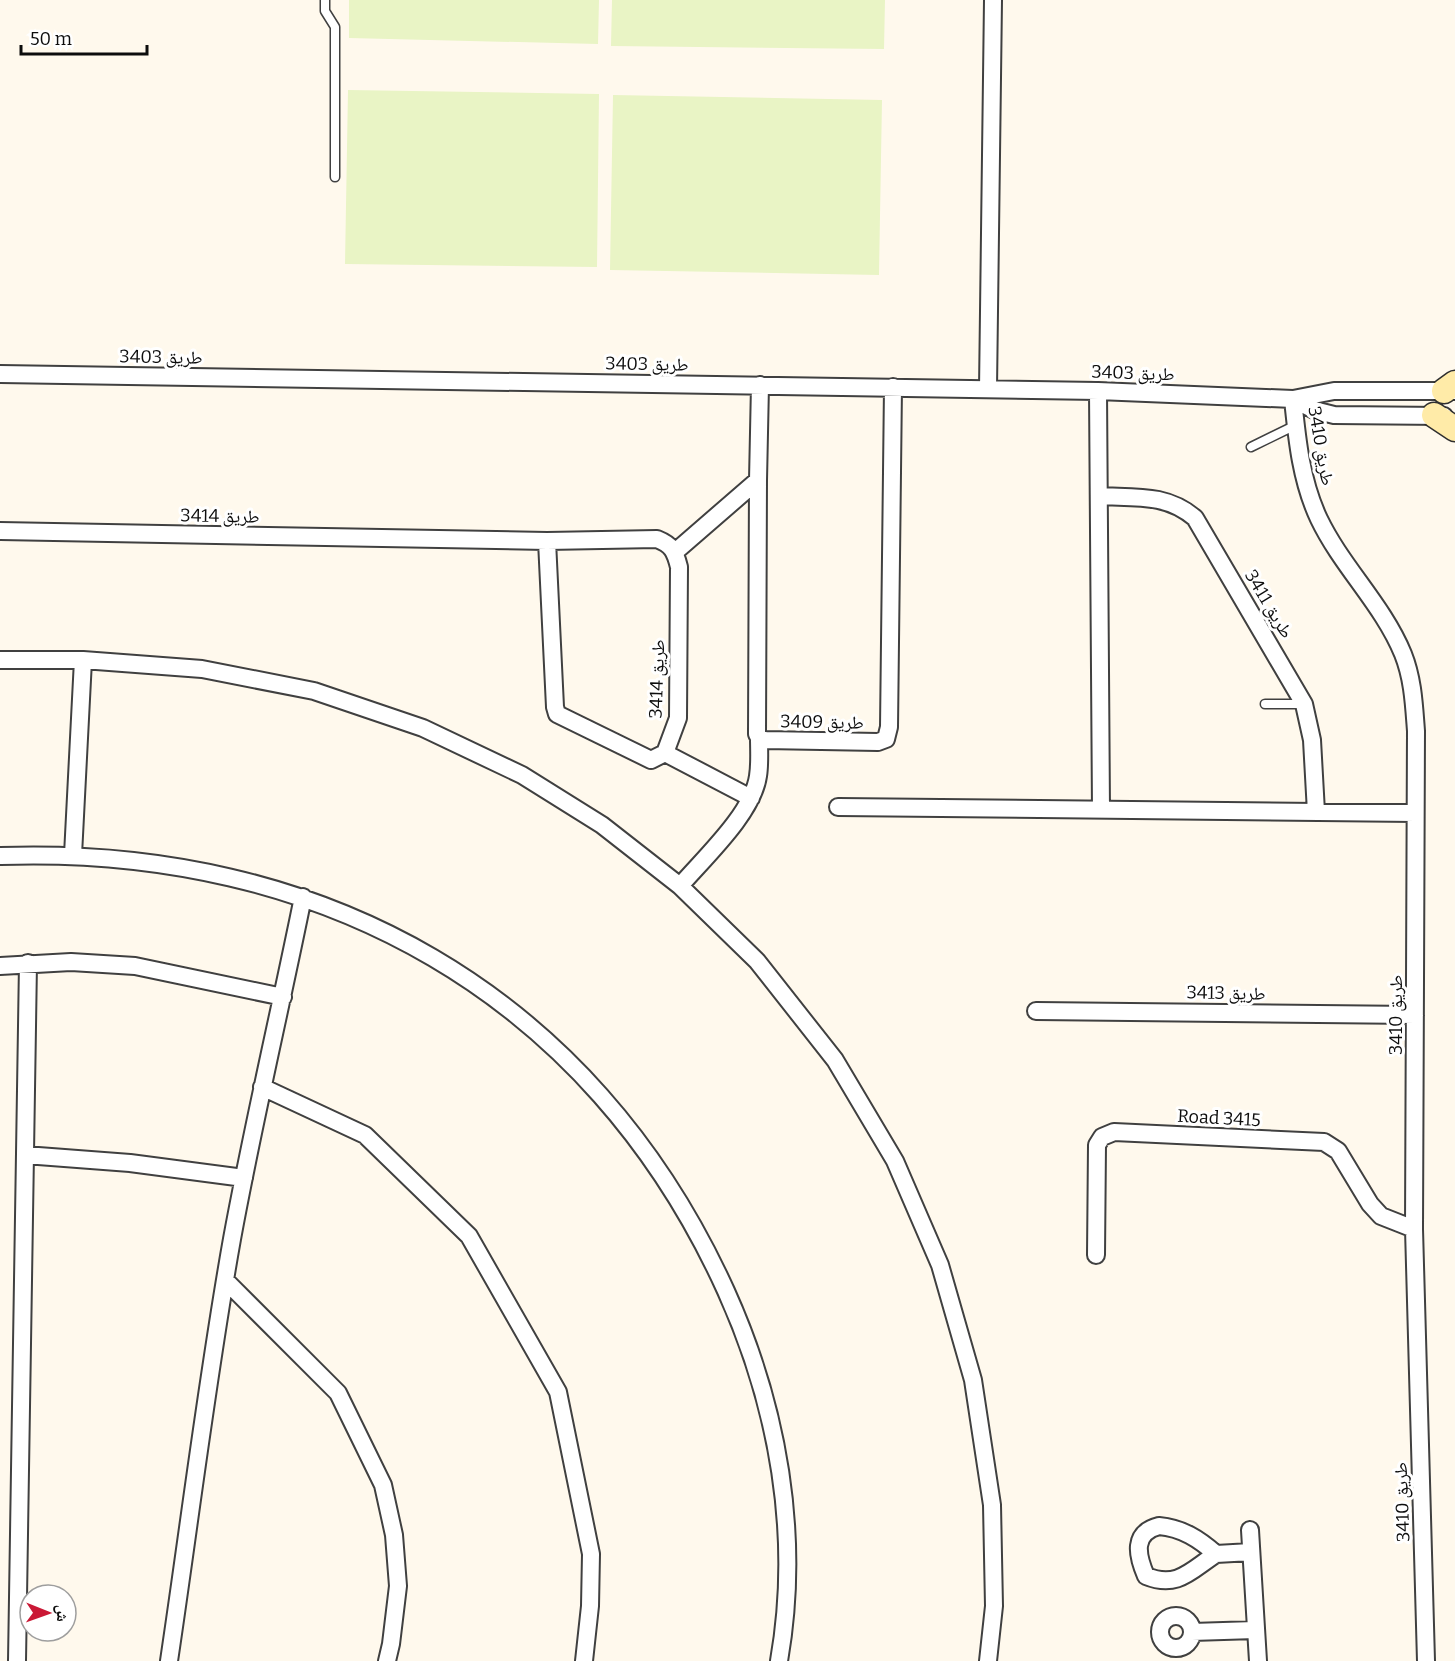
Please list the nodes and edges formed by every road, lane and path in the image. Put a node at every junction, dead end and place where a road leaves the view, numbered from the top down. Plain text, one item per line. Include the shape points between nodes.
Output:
1 (325, 0) edge
2 (993, 0) edge
3 (335, 177) dead end
4 (0, 374) edge
5 (760, 385) junction
6 (893, 387) junction
7 (1451, 388) edge
8 (988, 389) junction
9 (1098, 391) junction
10 (1293, 399) junction
11 (1444, 416) edge
12 (1296, 425) junction
13 (1455, 429) edge
14 (1251, 447) dead end
15 (758, 480) junction
16 (1099, 496) junction
17 (0, 531) edge
18 (547, 541) junction
19 (675, 552) junction
20 (0, 660) edge
21 (83, 660) junction
22 (1265, 704) dead end
23 (1304, 704) junction
24 (759, 738) junction
25 (665, 753) junction
26 (752, 798) junction
27 (838, 807) dead end
28 (1101, 810) junction
29 (1316, 812) junction
30 (1415, 813) junction
31 (73, 855) junction
32 (0, 856) edge
33 (680, 886) junction
34 (303, 897) junction
35 (28, 963) junction
36 (0, 966) edge
37 (283, 997) junction
38 (1036, 1011) dead end
39 (1415, 1015) junction
40 (262, 1087) junction
41 (25, 1155) junction
42 (244, 1178) junction
43 (1414, 1229) junction
44 (1096, 1255) dead end
45 (225, 1280) junction
46 (1250, 1530) dead end
47 (1251, 1552) junction
48 (1216, 1554) dead end
49 (1255, 1630) junction
50 (1192, 1632) dead end
51 (17, 1661) edge
52 (169, 1661) edge
53 (387, 1661) edge
54 (584, 1661) edge
55 (780, 1661) edge
56 (988, 1661) edge
57 (1258, 1661) edge
58 (1426, 1661) edge

1 - 3 lane via 325,11 335,27
2 - 8 street
4 - 5 street, طريق 3403
5 - 6 street, طريق 3403
5 - 15 street, طريق 3409
6 - 8 street, طريق 3403
6 - 24 street, طريق 3409 via 886,739 878,742
7 - 10 street, طريق 3403 via 1334,391
8 - 9 street, طريق 3403
9 - 10 street, طريق 3403
9 - 16 street
10 - 11 street, طريق 3403 via 1334,415
10 - 12 street, طريق 3410
11 - 13 main road
12 - 14 lane
12 - 30 street, طريق 3410 via 1307,486 1320,520 1404,656 1414,700
15 - 19 street
15 - 24 street, طريق 3409
16 - 23 street, طريق 3411 via 1169,501 1195,518
16 - 28 street
17 - 18 street, طريق 3414
18 - 19 street, طريق 3414 via 657,539 670,544
18 - 25 street via 557,714 651,760
19 - 25 street, طريق 3414 via 679,567 678,718
20 - 21 street
21 - 31 street
21 - 33 street via 202,669 314,691 423,728 522,775 602,825
22 - 23 lane
23 - 29 street, طريق 3411 via 1312,740
24 - 26 street via 758,777
25 - 26 street
26 - 33 street
27 - 28 street
28 - 29 street
29 - 30 street
30 - 39 street, طريق 3410
31 - 32 street
31 - 34 street via 183,866
33 - 56 street via 757,962 835,1060 895,1161 940,1265 973,1380 992,1505 994,1606
34 - 37 street
34 - 55 street via 418,948 493,996 592,1085 667,1182 706,1250 738,1318 771,1420 786,1527 786,1609
35 - 36 street
35 - 37 street via 135,966
35 - 41 street
37 - 40 street
38 - 39 street, طريق 3413
39 - 43 street, طريق 3410
40 - 42 street
40 - 54 street via 365,1135 469,1236 558,1392 591,1554
41 - 42 street via 130,1163
41 - 51 street
42 - 45 street
43 - 44 street, Road 3415 via 1381,1216 1338,1151 1324,1142 1114,1132 1102,1137 1097,1145
43 - 58 street, طريق 3410
45 - 52 street
45 - 53 street via 338,1393 383,1485 394,1535 398,1586
46 - 47 street
47 - 48 street
47 - 49 street
49 - 50 street
49 - 57 street

